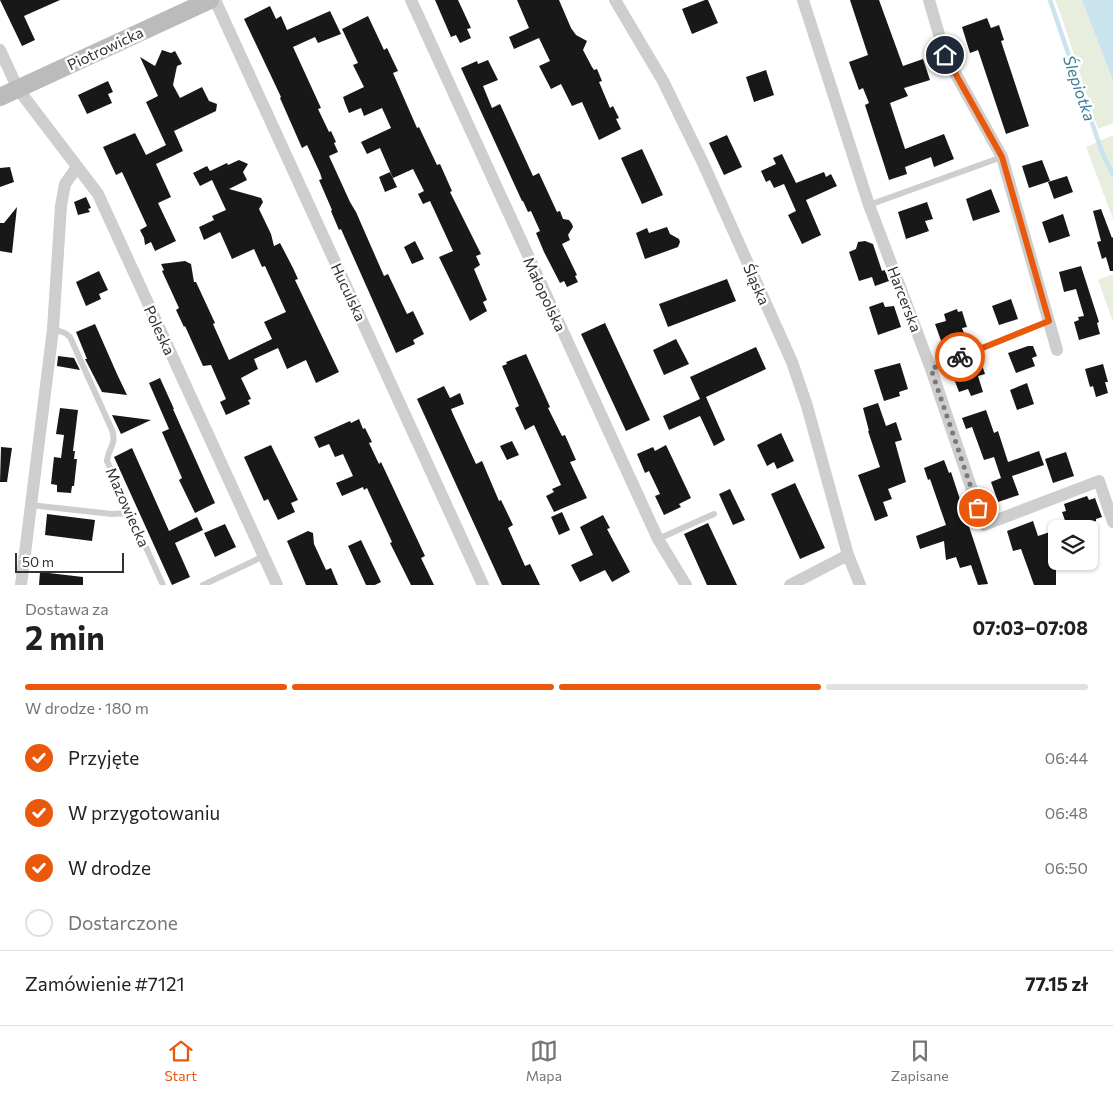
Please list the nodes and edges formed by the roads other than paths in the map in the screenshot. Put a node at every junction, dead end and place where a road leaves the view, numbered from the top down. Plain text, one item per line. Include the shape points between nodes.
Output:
1 (210, 0) edge
2 (215, 0) edge
3 (411, 0) edge
4 (615, 0) edge
5 (803, 0) edge
6 (929, 0) edge
7 (0, 50) edge
8 (18, 89) junction
9 (0, 97) edge
10 (1002, 157) junction
11 (78, 167) junction
12 (869, 205) junction
13 (1049, 321) junction
14 (53, 329) junction
15 (1057, 350) dead end
16 (931, 369) junction
17 (30, 505) junction
18 (130, 513) junction
19 (714, 514) dead end
20 (1113, 522) edge
21 (658, 539) junction
22 (848, 555) junction
23 (264, 556) junction
24 (21, 585) edge
25 (163, 585) edge
26 (203, 585) edge
27 (277, 585) edge
28 (483, 585) edge
29 (686, 585) edge
30 (790, 585) edge
31 (860, 585) edge

1 - 8 street, Piotrowicka
2 - 28 street, Huculska
3 - 21 street, Małopolska
4 - 22 street, Śląska via 671,98 703,163 792,362
5 - 12 street, Harcerska
6 - 10 street via 945,55
7 - 8 street, Poleska
8 - 9 street, Piotrowicka
8 - 11 street, Poleska
10 - 12 lane
10 - 13 street
11 - 14 street via 65,184 61,206
11 - 23 street, Poleska via 98,194
12 - 16 street, Harcerska
13 - 15 street
13 - 16 lane
14 - 17 street
14 - 18 lane, Mazowiecka via 70,337 112,430 114,444 107,461
16 - 20 street, Harcerska via 984,525 1099,481
17 - 18 lane
17 - 24 street
18 - 25 lane, Mazowiecka
19 - 21 lane
21 - 29 street, Małopolska
22 - 30 street
22 - 31 street, Śląska
23 - 26 lane
23 - 27 street, Poleska

